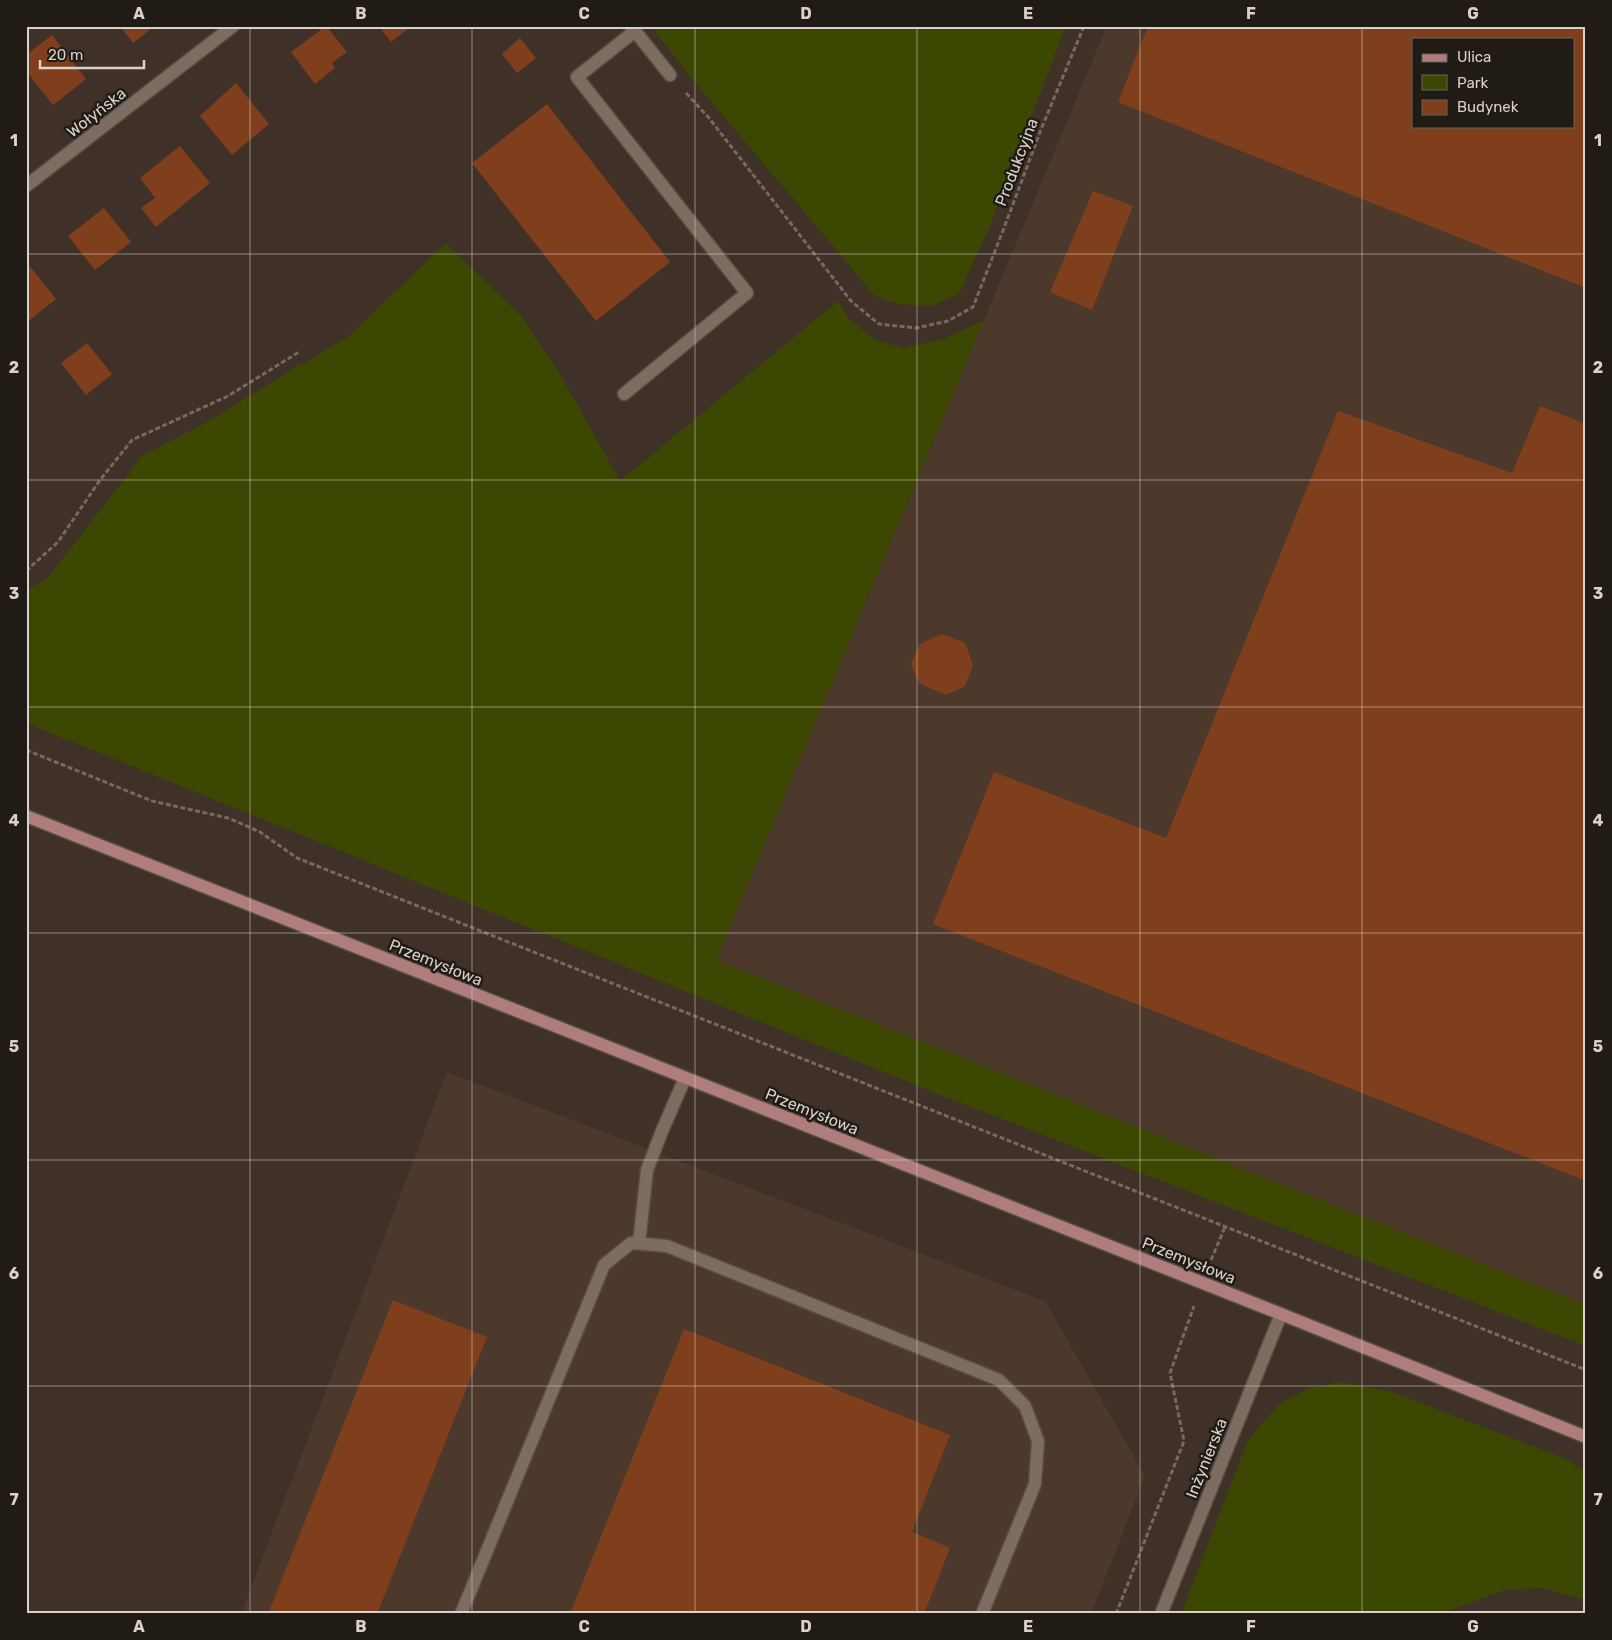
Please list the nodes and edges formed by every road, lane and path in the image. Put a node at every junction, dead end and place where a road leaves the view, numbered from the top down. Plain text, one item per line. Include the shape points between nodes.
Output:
1 (233, 26) edge
2 (1084, 26) edge
3 (632, 29) edge
4 (670, 75) joint
5 (26, 186) edge
6 (299, 352) dead end
7 (624, 394) dead end
8 (26, 571) edge
9 (26, 750) edge
10 (26, 816) edge
11 (685, 1078) junction
12 (1225, 1227) junction
13 (639, 1243) junction
14 (1202, 1283) junction
15 (1280, 1314) junction
16 (1586, 1370) edge
17 (1586, 1437) edge
18 (461, 1614) edge
19 (982, 1614) edge
20 (1116, 1614) edge
21 (1161, 1614) edge

1 - 5 street, Wołyńska
2 - 4 path, Produkcyjna via 972,307 948,321 916,328 879,324 851,302 708,118
3 - 4 street
3 - 7 street via 577,77 747,293
6 - 8 path via 228,396 132,440 58,542
9 - 12 path via 152,801 228,818 260,832 297,858
10 - 11 main road, Przemysłowa
11 - 13 street via 647,1170
11 - 14 main road, Przemysłowa
12 - 14 path
12 - 16 path
13 - 18 street via 631,1243 604,1265
13 - 19 street via 667,1246 998,1380 1025,1406 1038,1440 1035,1484
14 - 15 main road, Przemysłowa
14 - 20 path via 1170,1373 1184,1441
15 - 17 main road, Przemysłowa
15 - 21 street, Inżynierska

